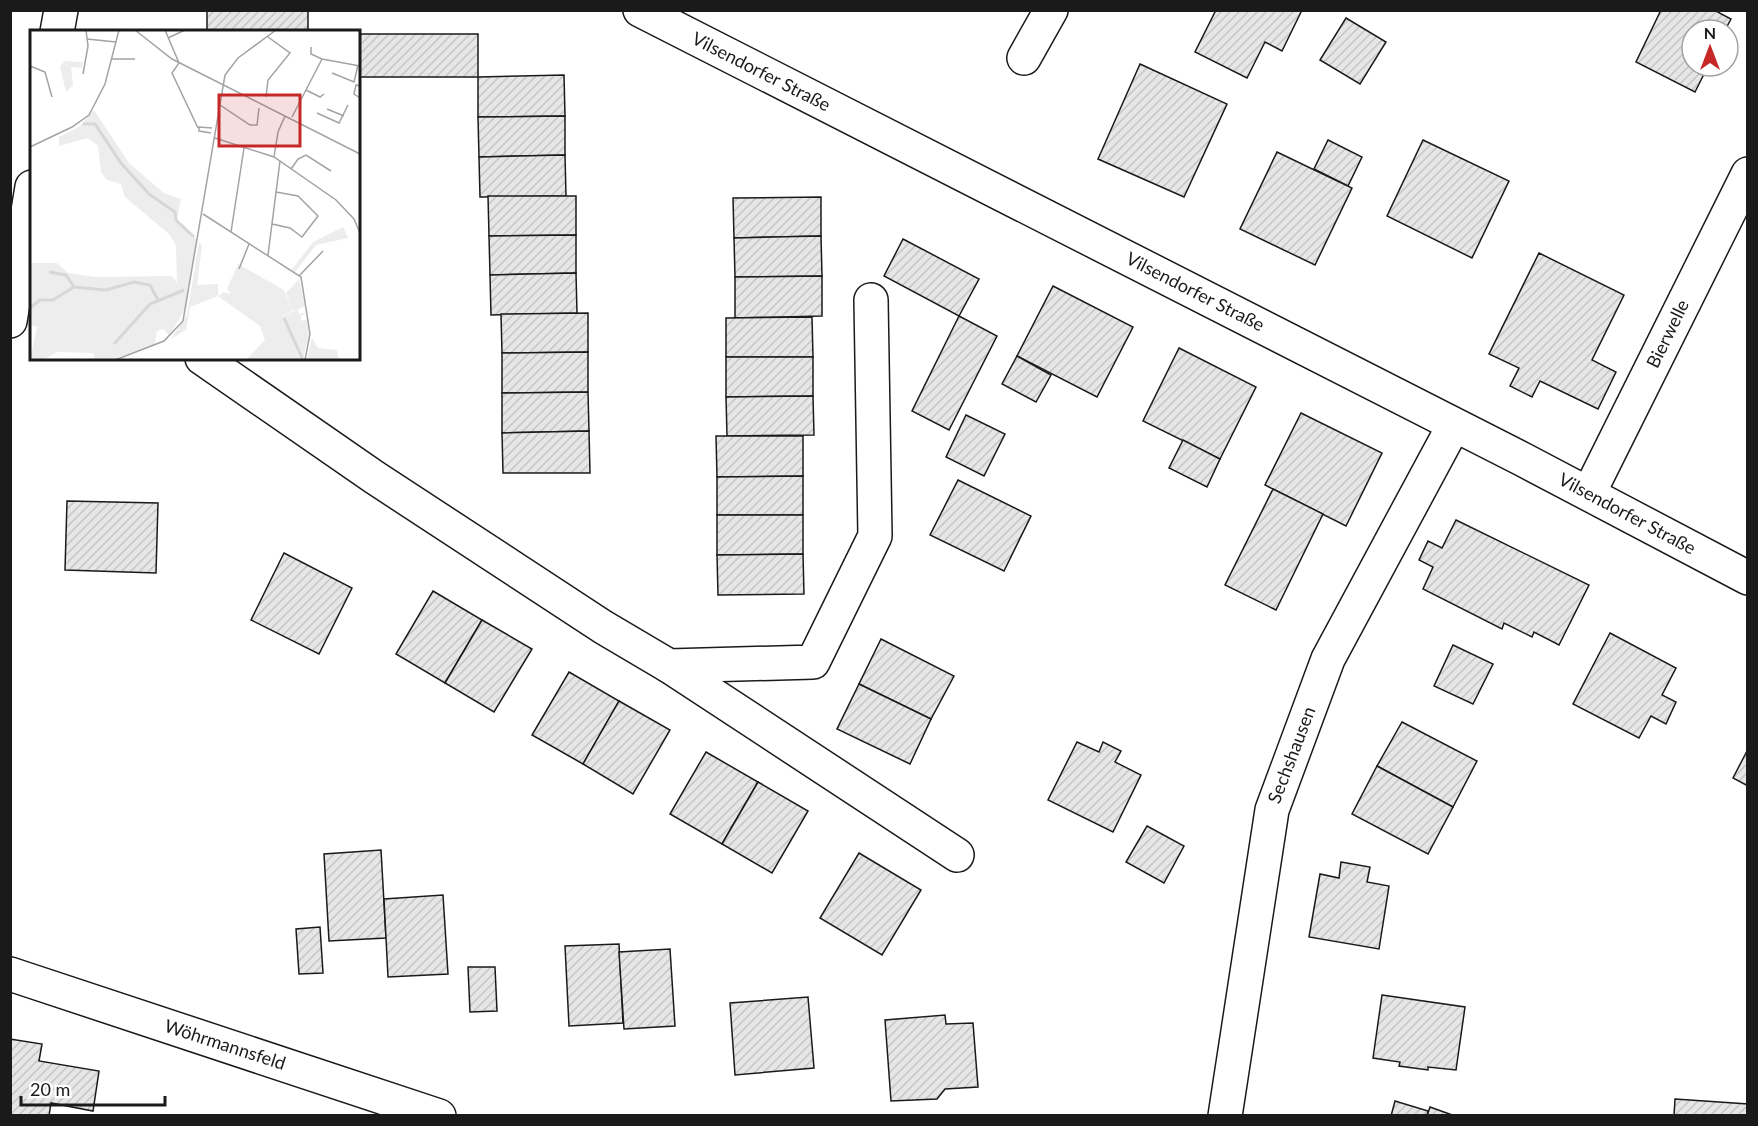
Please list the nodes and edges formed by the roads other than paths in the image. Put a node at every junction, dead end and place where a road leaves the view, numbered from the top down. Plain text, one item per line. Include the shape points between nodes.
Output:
1 (61, 10) edge
2 (640, 10) edge
3 (1051, 10) edge
4 (57, 30) edge
5 (1024, 58) dead end
6 (1748, 174) edge
7 (30, 212) edge
8 (28, 238) edge
9 (871, 300) dead end
10 (10, 321) edge
11 (205, 360) edge
12 (1454, 424) junction
13 (1589, 493) junction
14 (1748, 578) edge
15 (669, 666) junction
16 (957, 855) dead end
17 (10, 974) edge
18 (440, 1116) edge
19 (1225, 1116) edge

1 - 4 street
2 - 12 street, Vilsendorfer Straße
3 - 5 street
6 - 13 street, Bierwelle
7 - 8 street
8 - 10 street
9 - 15 street via 875,536 813,662
11 - 15 street via 374,477
12 - 13 street, Vilsendorfer Straße
12 - 19 street, Sechshausen via 1328,659 1272,810
13 - 14 street, Vilsendorfer Straße
15 - 16 street
17 - 18 street, Wöhrmannsfeld

